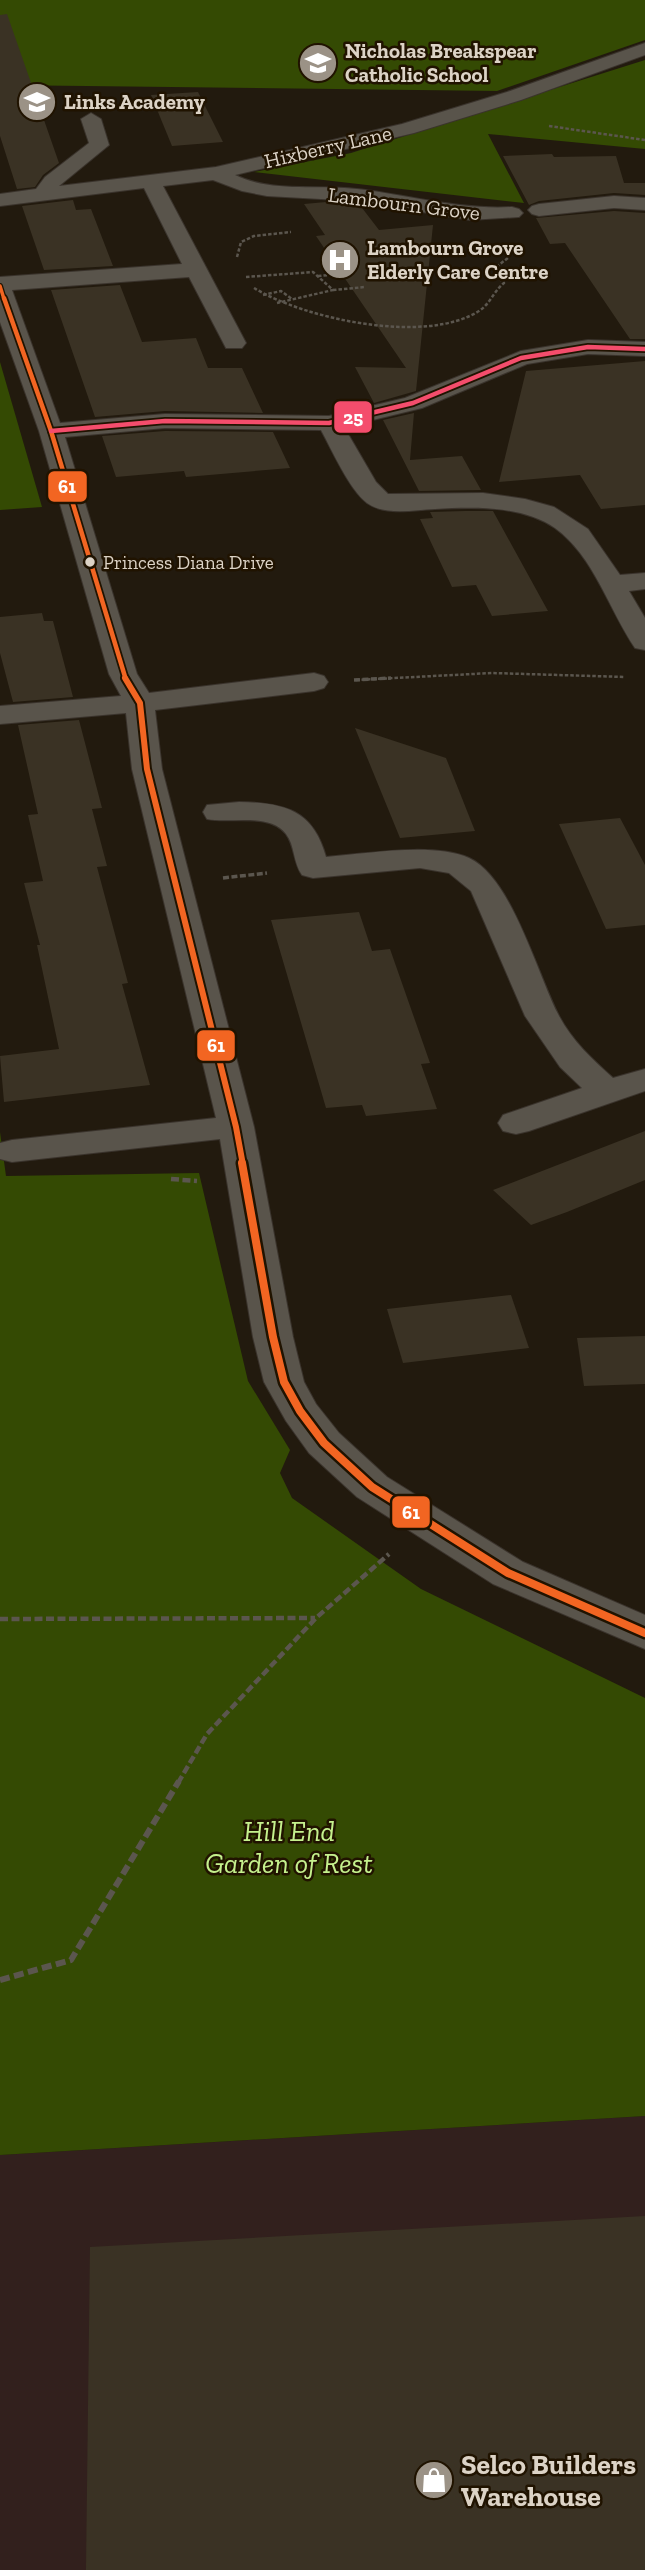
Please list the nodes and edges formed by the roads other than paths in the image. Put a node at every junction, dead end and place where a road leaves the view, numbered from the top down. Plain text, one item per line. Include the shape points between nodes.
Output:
1 (645, 49) edge
2 (91, 119) dead end
3 (216, 173) junction
4 (151, 183) junction
5 (43, 195) junction
6 (0, 200) edge
7 (645, 204) edge
8 (539, 210) dead end
9 (512, 213) dead end
10 (197, 270) junction
11 (0, 285) edge
12 (234, 342) dead end
13 (645, 349) edge
14 (329, 423) junction
15 (51, 431) junction
16 (645, 581) edge
17 (612, 584) junction
18 (645, 642) edge
19 (314, 682) road end
20 (140, 703) junction
21 (0, 715) edge
22 (218, 812) dead end
23 (645, 1080) edge
24 (607, 1091) junction
25 (516, 1123) dead end
26 (236, 1127) junction
27 (12, 1151) dead end
28 (645, 1633) edge

1 - 3 street, Hixberry Lane via 451,116
2 - 5 street via 99,145 52,181
3 - 4 street, Hixberry Lane
3 - 9 street, Lambourn Grove via 231,183 265,191 357,195 436,212
4 - 5 street, Hixberry Lane
4 - 10 street
5 - 6 street, Hixberry Lane
7 - 8 street via 614,202
10 - 11 street
10 - 12 street
11 - 15 street
13 - 14 street via 588,347 521,358 413,403
14 - 15 street via 165,421
14 - 17 street via 374,496 406,503 500,502 556,518 579,535
15 - 20 street via 123,674
16 - 17 street
17 - 18 street
19 - 20 street
20 - 21 street
20 - 26 street via 147,769
22 - 24 street via 258,812 283,818 301,831 313,867 420,859 458,864 485,886 542,1016 572,1060
23 - 24 street
24 - 25 street
26 - 27 street
26 - 28 street via 284,1382 324,1443 372,1487 508,1573

